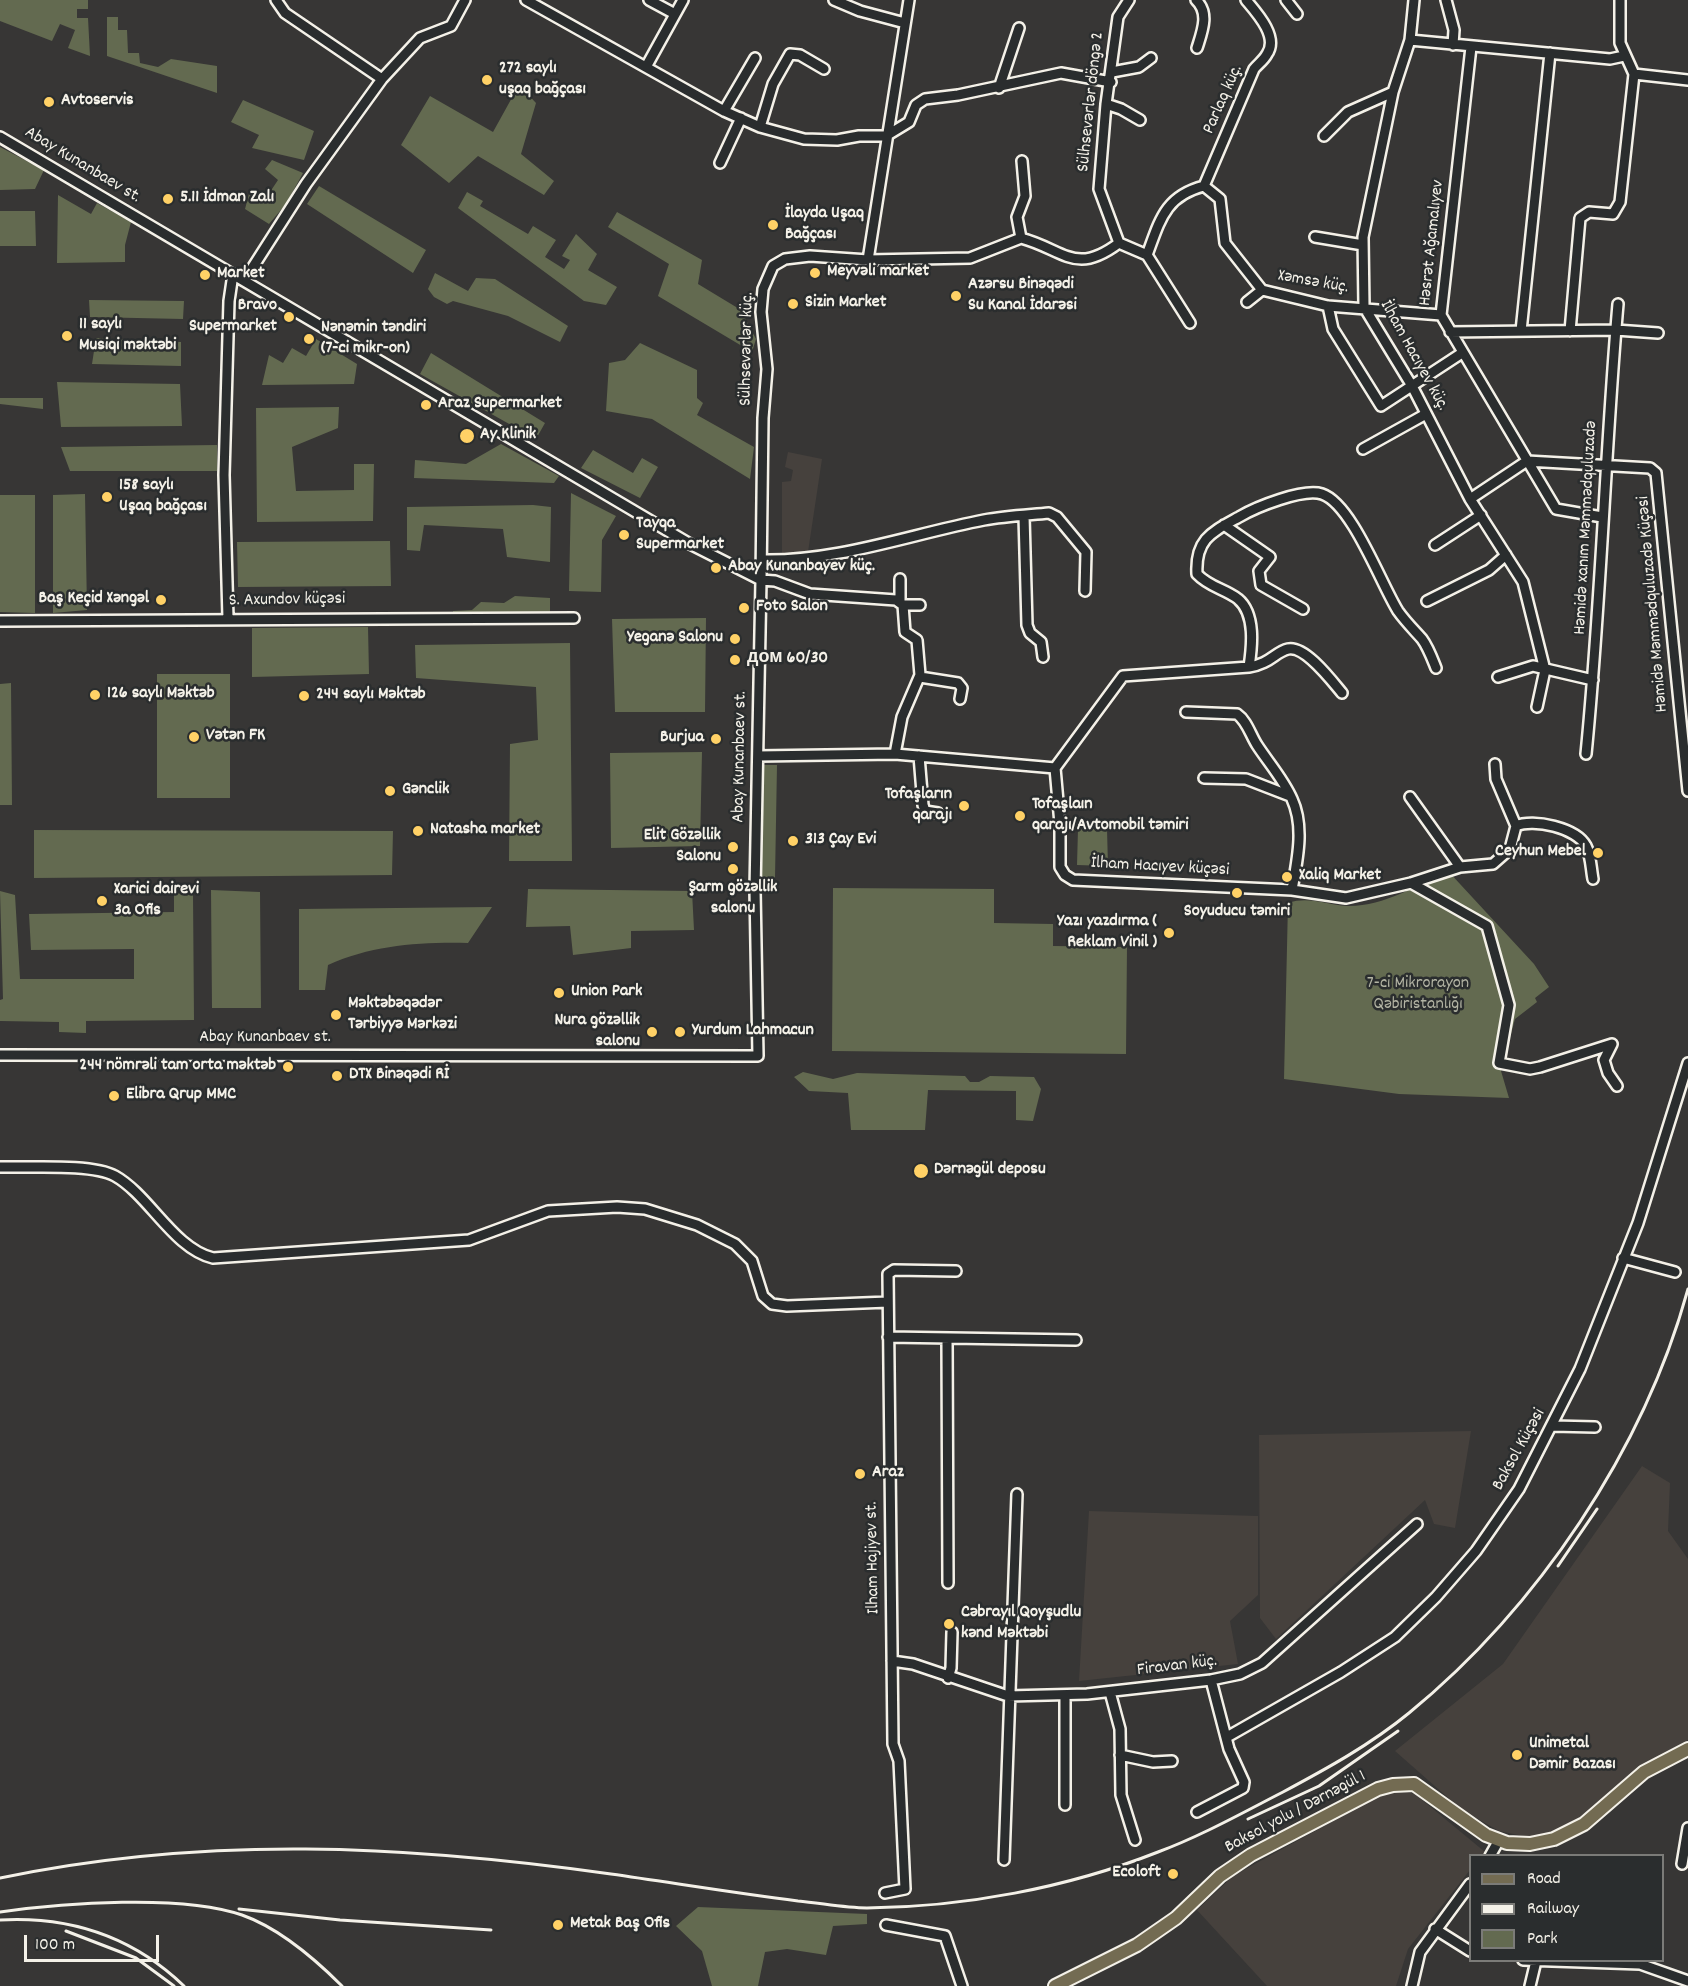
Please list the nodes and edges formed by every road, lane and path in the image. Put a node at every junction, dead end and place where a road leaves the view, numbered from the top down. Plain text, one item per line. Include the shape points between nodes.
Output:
1 (276, 0) edge
2 (465, 0) edge
3 (526, 0) edge
4 (649, 0) edge
5 (683, 0) edge
6 (834, 0) edge
7 (909, 0) edge
8 (1129, 0) edge
9 (1196, 0) edge
10 (1246, 0) edge
11 (1286, 0) edge
12 (1414, 0) edge
13 (1446, 0) edge
14 (1620, 0) edge
15 (675, 14) junction
16 (1297, 14) dead end
17 (904, 23) junction
18 (1019, 28) dead end
19 (1410, 40) junction
20 (1452, 45) junction
21 (1471, 47) junction
22 (1197, 48) dead end
23 (1550, 52) junction
24 (1624, 56) junction
25 (755, 58) dead end
26 (1151, 58) dead end
27 (646, 67) junction
28 (824, 69) dead end
29 (1634, 74) junction
30 (1111, 77) junction
31 (382, 79) junction
32 (1688, 80) edge
33 (999, 88) junction
34 (1393, 92) junction
35 (1106, 104) junction
36 (724, 111) junction
37 (741, 118) junction
38 (1140, 120) dead end
39 (760, 127) junction
40 (886, 136) junction
41 (1324, 136) dead end
42 (0, 137) edge
43 (1022, 161) dead end
44 (720, 163) dead end
45 (1204, 186) junction
46 (1315, 237) dead end
47 (1021, 238) junction
48 (1119, 243) junction
49 (1363, 245) junction
50 (1147, 255) junction
51 (868, 260) junction
52 (233, 274) junction
53 (244, 281) junction
54 (1262, 290) junction
55 (1247, 302) dead end
56 (1618, 304) dead end
57 (1328, 306) junction
58 (1364, 307) junction
59 (1441, 315) junction
60 (1190, 322) dead end
61 (1616, 330) junction
62 (1521, 331) junction
63 (1570, 331) junction
64 (1450, 332) junction
65 (1658, 333) dead end
66 (1462, 353) junction
67 (1412, 386) junction
68 (1426, 414) junction
69 (1363, 449) dead end
70 (1527, 460) junction
71 (1606, 464) junction
72 (1470, 499) junction
73 (1481, 515) junction
74 (1024, 516) junction
75 (1602, 517) junction
76 (1224, 525) junction
77 (1435, 545) dead end
78 (1506, 555) junction
79 (761, 560) junction
80 (900, 579) dead end
81 (760, 580) junction
82 (1085, 591) dead end
83 (1427, 601) dead end
84 (902, 603) junction
85 (920, 605) dead end
86 (1303, 609) dead end
87 (228, 618) junction
88 (574, 618) dead end
89 (0, 621) edge
90 (1043, 657) dead end
91 (1249, 667) junction
92 (1436, 668) dead end
93 (1545, 670) junction
94 (920, 677) junction
95 (1498, 677) dead end
96 (1593, 680) junction
97 (1342, 693) dead end
98 (960, 699) dead end
99 (1537, 707) dead end
100 (1186, 712) dead end
101 (896, 754) junction
102 (1586, 754) dead end
103 (758, 756) junction
104 (919, 756) junction
105 (1495, 764) dead end
106 (1055, 768) junction
107 (1204, 778) dead end
108 (1688, 791) edge
109 (1292, 797) junction
110 (1410, 797) dead end
111 (938, 813) dead end
112 (1516, 826) junction
113 (1461, 867) junction
114 (1593, 879) dead end
115 (1411, 883) junction
116 (1292, 890) junction
117 (0, 1055) edge
118 (1688, 1063) edge
119 (1617, 1086) dead end
120 (0, 1167) edge
121 (1623, 1258) junction
122 (956, 1271) dead end
123 (1675, 1272) dead end
124 (888, 1302) junction
125 (888, 1337) junction
126 (947, 1338) junction
127 (1076, 1340) dead end
128 (1553, 1426) junction
129 (1595, 1427) dead end
130 (1017, 1494) dead end
131 (1417, 1524) dead end
132 (948, 1583) dead end
133 (952, 1632) dead end
134 (892, 1661) junction
135 (948, 1678) junction
136 (1211, 1680) junction
137 (1110, 1692) junction
138 (1065, 1695) junction
139 (1008, 1696) junction
140 (1227, 1737) junction
141 (1688, 1749) edge
142 (1120, 1755) junction
143 (1172, 1761) dead end
144 (1065, 1805) dead end
145 (1197, 1812) dead end
146 (1688, 1828) edge
147 (1135, 1840) dead end
148 (1499, 1840) junction
149 (1492, 1854) edge
150 (1004, 1860) dead end
151 (1682, 1864) dead end
152 (1469, 1885) edge
153 (885, 1893) dead end
154 (886, 1925) dead end
155 (1435, 1929) junction
156 (1469, 1950) edge
157 (1536, 1962) edge
158 (1571, 1962) edge
159 (1688, 1981) edge
160 (962, 1986) edge
161 (1057, 1986) edge
162 (1412, 1986) edge
163 (1530, 1986) edge

1 - 31 street via 285,13
2 - 31 street via 451,26 420,38
3 - 27 street
4 - 15 street
5 - 15 street
6 - 17 street
7 - 17 street
8 - 30 street, Sülhsevərlər döngə 2 via 1118,17
9 - 22 street via 1204,21
10 - 45 street, Parlaq küç. via 1268,32 1268,53 1254,69
11 - 16 street
12 - 19 street, İlham Hacıyev küç.
13 - 20 street via 1454,30
14 - 24 street via 1620,43
15 - 27 street
17 - 40 street
18 - 33 street
19 - 20 street
19 - 34 street, İlham Hacıyev küç.
20 - 21 street
21 - 23 street
21 - 59 street, Həsrət Ağamalıyev
23 - 24 street via 1610,59
23 - 62 street
24 - 29 street
25 - 36 street
26 - 30 street
27 - 36 street
28 - 39 street via 800,54 790,54 773,84
29 - 32 street
29 - 63 street via 1617,210 1613,214 1583,213 1580,218
30 - 33 street via 1061,73
30 - 35 street, Sülhsevərlər döngə 2
31 - 53 street via 306,184
33 - 40 street via 925,99 916,105 909,122
34 - 41 street via 1348,112
34 - 49 street, İlham Hacıyev küç.
35 - 38 street
35 - 48 street, Sülhsevərlər döngə 2 via 1099,189
36 - 37 street
37 - 39 street
37 - 44 street
39 - 40 street via 804,139
40 - 51 street
42 - 52 street, Abay Kunanbaev st.
43 - 47 street via 1025,196 1017,217
45 - 50 street via 1176,197 1164,212
45 - 54 street, Xəmsə küç. via 1220,199 1225,243
46 - 49 street
47 - 48 street via 1086,260 1103,255
47 - 51 street via 970,258
48 - 50 street
49 - 58 street, İlham Hacıyev küç.
50 - 60 street
51 - 79 street, Sülhsevərlər küç. via 810,256 785,259 773,266 763,289 761,312 767,369
52 - 53 street, Abay Kunanbaev st.
52 - 87 street via 224,475
53 - 81 street, Abay Kunanbaev st. via 680,538
54 - 55 street
54 - 57 street, Xəmsə küç.
56 - 61 street, Həmidə xanım Məmmədquluzadə
57 - 58 street, Xəmsə küç.
57 - 67 street via 1334,329 1381,406
58 - 59 street, Xəmsə küç.
58 - 67 street, İlham Hacıyev küç.
59 - 64 street, Həsrət Ağamalıyev
61 - 63 street
61 - 65 street
61 - 71 street, Həmidə xanım Məmmədquluzadə
62 - 63 street
62 - 64 street
64 - 66 street, Həsrət Ağamalıyev
66 - 67 street
66 - 70 street, Həsrət Ağamalıyev
67 - 68 street, İlham Hacıyev küç.
68 - 69 street
68 - 72 street, İlham Hacıyev küç.
70 - 71 street, Həmidə Məmmədquluzadə Küçəsi
70 - 72 street
70 - 75 street, Həsrət Ağamalıyev via 1556,509
71 - 75 street, Həmidə xanım Məmmədquluzadə
71 - 108 street, Həmidə Məmmədquluzadə Küçəsi via 1650,468 1659,482
72 - 73 street, İlham Hacıyev küç.
73 - 77 street
73 - 78 street, İlham Hacıyev küç.
74 - 79 street via 987,519 826,555
74 - 82 street via 1049,513 1057,517 1086,552
74 - 90 street via 1027,625 1029,633 1041,642
75 - 96 street, Həmidə xanım Məmmədquluzadə
76 - 86 street via 1270,557 1259,571 1261,585
76 - 91 street via 1209,534 1199,549 1197,574 1206,583 1239,599 1250,618
76 - 92 street via 1298,494 1321,494 1333,501 1361,539 1399,613 1424,641
78 - 83 street via 1489,570
78 - 93 street, İlham Hacıyev küç. via 1523,582
79 - 81 street, Sülhsevərlər küç.
80 - 84 street
81 - 84 street via 775,581 810,594
81 - 103 street, Abay Kunanbaev st.
84 - 85 street
84 - 94 street via 905,632 916,640
87 - 88 street, S. Axundov küçəsi
87 - 89 street, S. Axundov küçəsi
91 - 97 street via 1264,665 1287,649 1298,650
91 - 106 street via 1123,676
93 - 95 street via 1533,666
93 - 96 street
93 - 99 street, İlham Hacıyev küç.
94 - 98 street via 958,682 962,688
94 - 101 street via 902,717
96 - 102 street, Həmidə xanım Məmmədquluzadə
100 - 109 street via 1237,714 1243,718
101 - 103 street
101 - 104 street
103 - 117 street, Abay Kunanbaev st. via 758,1056
104 - 106 street
104 - 111 street via 923,805 925,811
105 - 112 street via 1496,779
106 - 116 street, İlham Hacıyev küçəsi via 1060,867 1073,880
107 - 109 street via 1246,779
109 - 116 street via 1299,846
110 - 113 street
112 - 113 street, İlham Hacıyev küçəsi via 1510,849 1493,864
112 - 114 street via 1540,822 1582,840
113 - 115 street, İlham Hacıyev küçəsi
115 - 116 street, İlham Hacıyev küçəsi via 1346,898
115 - 119 street via 1487,927 1509,1005 1499,1063 1530,1069 1612,1044 1604,1060
118 - 121 street, Baksol Küçəsi via 1638,1223
120 - 124 street via 106,1172 122,1182 195,1251 213,1258 469,1240 548,1211 617,1207 645,1209 697,1225 735,1244 752,1261 763,1296 772,1304
121 - 123 street
121 - 128 street, Baksol Küçəsi
122 - 124 street, Ilham Hajiyev st. via 894,1270 888,1274
124 - 125 street, Ilham Hajiyev st.
125 - 126 street
125 - 134 street, Ilham Hajiyev st.
126 - 127 street
126 - 132 street
128 - 129 street
128 - 140 street, Baksol Küçəsi via 1519,1489 1476,1551 1395,1637
130 - 139 street
131 - 136 street, Firavan küç. via 1262,1663 1240,1674
133 - 135 street
134 - 135 street, Firavan küç. via 913,1664
134 - 153 street, Ilham Hajiyev st. via 893,1743 899,1761 905,1889
135 - 139 street, Firavan küç.
136 - 137 street, Firavan küç.
136 - 140 street
137 - 138 street, Firavan küç.
137 - 142 street via 1119,1721
138 - 139 street, Firavan küç.
138 - 144 street
139 - 150 street
140 - 145 street via 1243,1788
141 - 148 main road, Baksol yolu / Dərnəgül 1 via 1644,1772 1593,1817 1564,1835 1530,1844
142 - 143 street via 1153,1762
142 - 147 street via 1121,1795
146 - 151 street
148 - 149 street
148 - 161 main road, Baksol yolu / Dərnəgül 1 via 1468,1824 1422,1788 1404,1784 1378,1789 1251,1855 1137,1945
152 - 155 street
154 - 160 street via 945,1936
155 - 156 street
155 - 162 street via 1420,1952
157 - 163 street
158 - 159 street via 1640,1964

